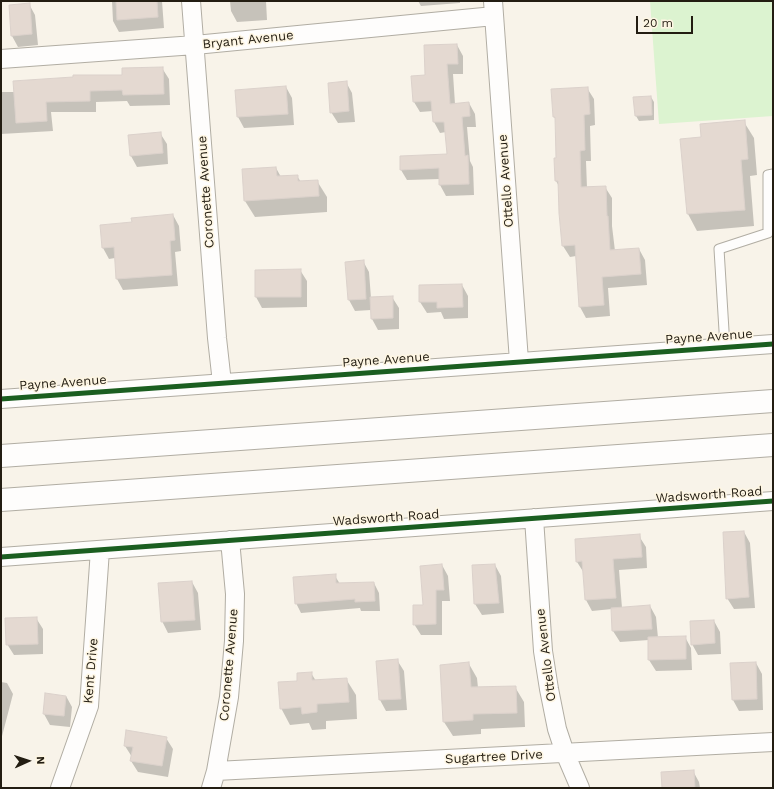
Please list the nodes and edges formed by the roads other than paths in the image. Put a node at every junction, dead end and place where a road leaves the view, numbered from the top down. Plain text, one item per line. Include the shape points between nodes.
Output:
1 (191, 1) edge
2 (494, 8) edge
3 (195, 45) junction
4 (1, 59) edge
5 (771, 174) edge
6 (773, 344) edge
7 (725, 347) junction
8 (519, 361) junction
9 (222, 383) junction
10 (1, 399) edge
11 (773, 401) edge
12 (773, 445) edge
13 (1, 456) edge
14 (1, 500) edge
15 (773, 501) edge
16 (534, 518) junction
17 (230, 540) junction
18 (100, 550) junction
19 (1, 557) edge
20 (773, 742) edge
21 (566, 753) junction
22 (213, 780) edge
23 (60, 788) edge
24 (580, 788) edge

1 - 3 street, Coronette Avenue
2 - 3 street, Bryant Avenue
2 - 8 street, Ottello Avenue
3 - 4 street, Bryant Avenue
3 - 9 street, Coronette Avenue
5 - 7 lane via 768,233 719,249
6 - 7 street, Payne Avenue
7 - 8 street, Payne Avenue
8 - 9 street, Payne Avenue
9 - 10 street, Payne Avenue
11 - 13 highway
12 - 14 highway
15 - 16 street, Wadsworth Road
16 - 17 street, Wadsworth Road
16 - 21 street, Ottello Avenue via 548,689
17 - 18 street, Wadsworth Road
17 - 22 street, Coronette Avenue via 235,594 234,641 228,698
18 - 19 street, Wadsworth Road
18 - 23 street, Kent Drive via 89,706
20 - 21 street, Sugartree Drive
21 - 22 street, Sugartree Drive
21 - 24 street, Ottello Avenue

